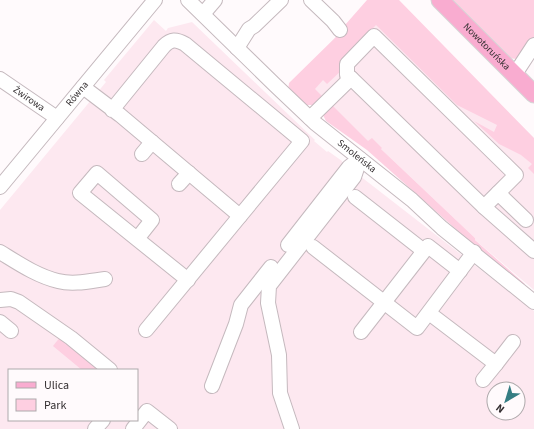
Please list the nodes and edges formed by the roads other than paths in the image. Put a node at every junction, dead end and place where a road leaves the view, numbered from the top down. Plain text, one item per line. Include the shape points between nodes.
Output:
1 (155, 0) edge
2 (188, 0) edge
3 (215, 0) edge
4 (281, 0) edge
5 (311, 0) edge
6 (440, 0) edge
7 (203, 14) junction
8 (340, 30) dead end
9 (534, 45) edge
10 (237, 48) junction
11 (515, 74) junction
12 (350, 78) junction
13 (0, 79) edge
14 (83, 87) junction
15 (534, 94) edge
16 (112, 110) junction
17 (57, 118) junction
18 (310, 118) junction
19 (152, 142) junction
20 (142, 154) dead end
21 (360, 159) junction
22 (189, 173) junction
23 (179, 184) dead end
24 (0, 188) edge
25 (498, 193) junction
26 (355, 197) dead end
27 (484, 207) junction
28 (240, 216) junction
29 (526, 220) dead end
30 (442, 228) junction
31 (137, 238) junction
32 (313, 247) dead end
33 (426, 248) junction
34 (534, 251) edge
35 (0, 252) edge
36 (474, 252) junction
37 (460, 271) junction
38 (104, 279) dead end
39 (188, 280) junction
40 (0, 300) edge
41 (384, 302) junction
42 (534, 302) edge
43 (429, 313) junction
44 (0, 322) edge
45 (146, 330) dead end
46 (11, 331) dead end
47 (361, 332) dead end
48 (513, 342) dead end
49 (496, 364) junction
50 (109, 369) edge
51 (483, 380) dead end
52 (212, 386) dead end
53 (102, 421) edge
54 (95, 429) edge
55 (133, 429) edge
56 (170, 429) edge
57 (292, 429) edge

1 - 14 street, Równa
2 - 7 street, Smoleńska
3 - 7 street
4 - 10 street via 249,30
5 - 8 street
6 - 11 main road, Nowotoruńska
7 - 10 street, Smoleńska
9 - 11 street
10 - 18 street, Smoleńska
11 - 15 main road, Nowotoruńska
12 - 18 street
12 - 25 street via 347,75 347,64 374,36 516,175
12 - 27 street
13 - 17 street, Żwirowa
14 - 16 street
14 - 17 street, Równa
16 - 19 street
16 - 28 street via 164,46 172,40 185,44 239,97 302,141
17 - 24 street, Równa
18 - 21 street, Smoleńska
19 - 20 street
19 - 22 street
21 - 30 street, Smoleńska via 412,200
21 - 52 street via 349,167 241,305
21 - 57 street via 354,178 268,286 268,303 279,355 280,393
22 - 23 street
22 - 28 street
25 - 27 street
25 - 29 street
26 - 33 street
27 - 34 street
28 - 39 street
30 - 33 street
30 - 36 street, Smoleńska
31 - 31 street via 152,220 97,174 80,193
31 - 39 street
32 - 41 street
33 - 37 street
33 - 41 street
35 - 38 street via 31,271 59,282 80,283
36 - 37 street
36 - 42 street, Smoleńska
37 - 43 street
39 - 45 street
40 - 50 street via 11,299 19,302 71,338
41 - 43 street via 417,328
41 - 47 street
43 - 49 street
44 - 46 street
48 - 49 street
49 - 51 street
53 - 54 street
55 - 56 street via 148,411

